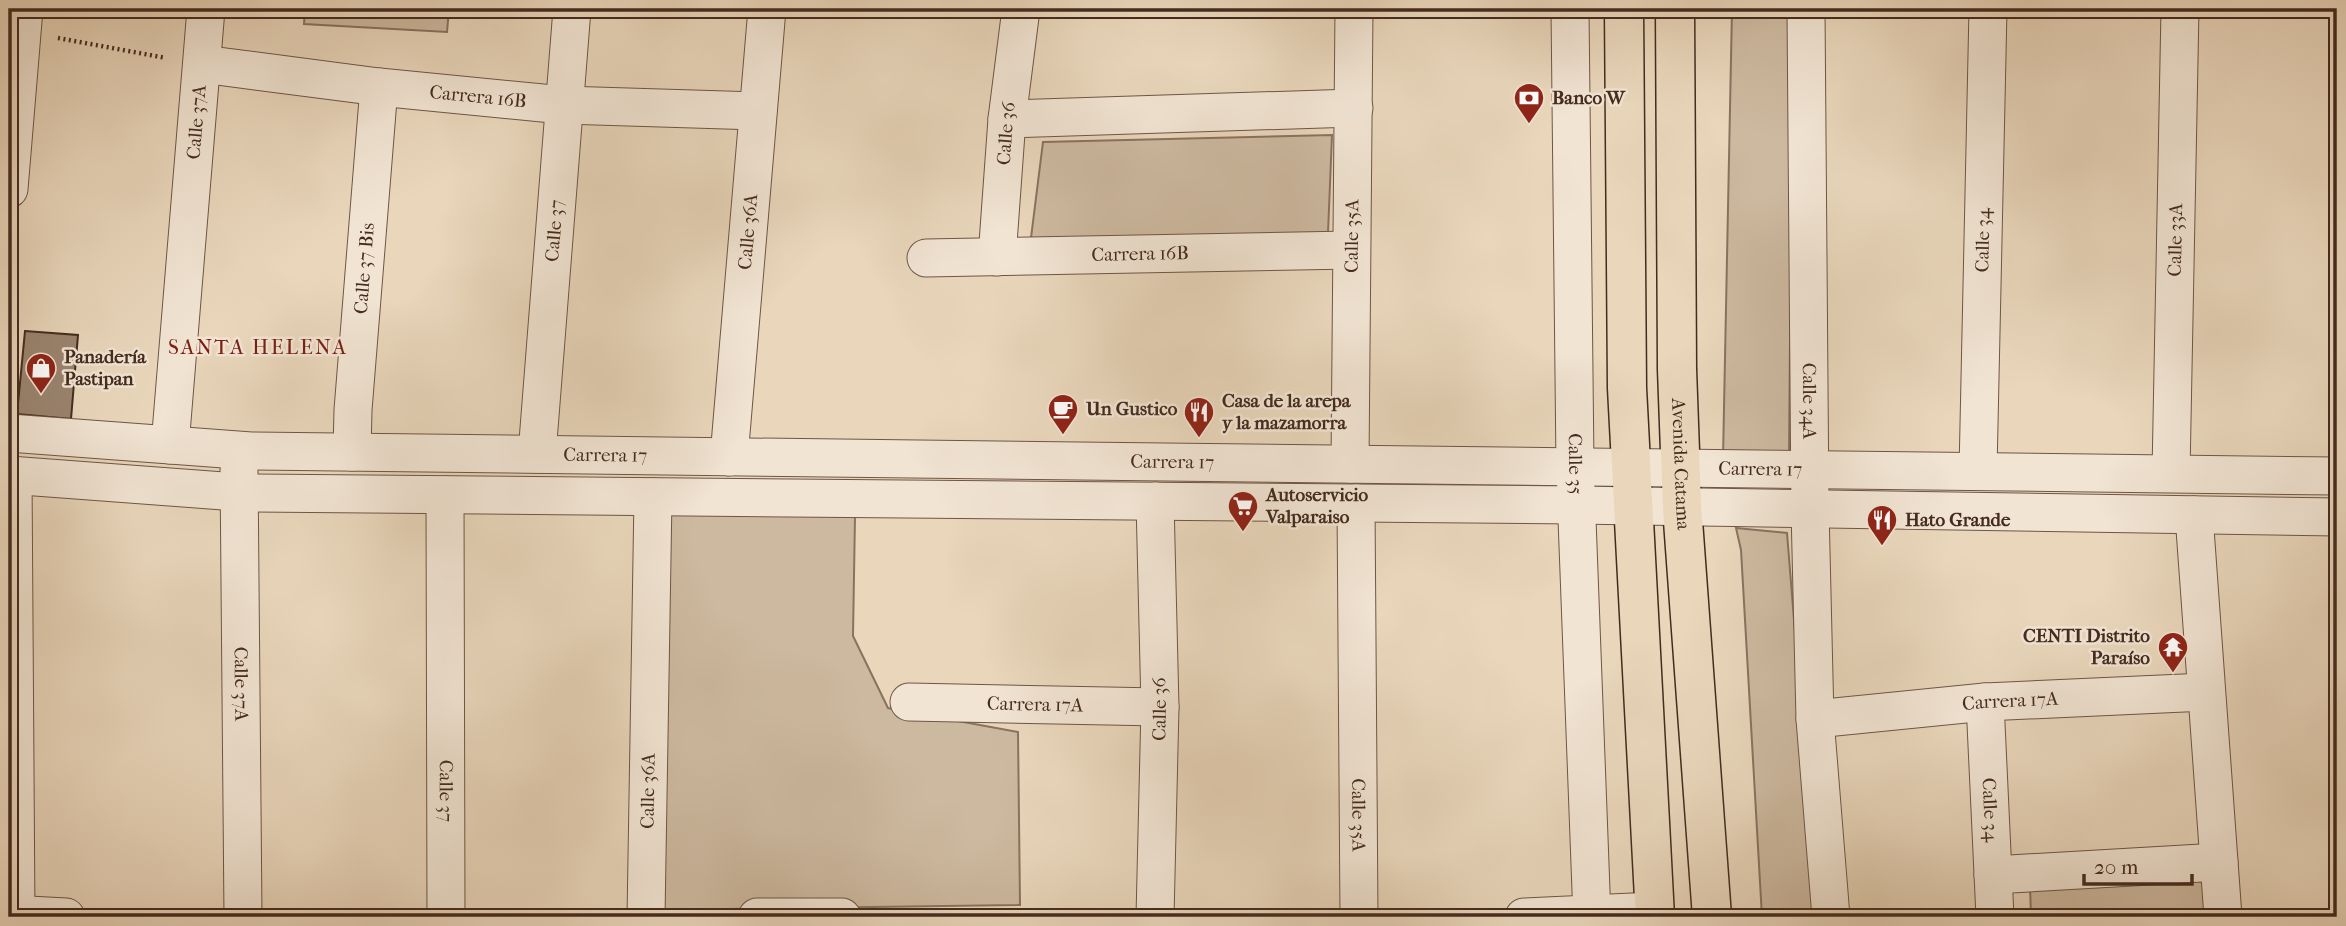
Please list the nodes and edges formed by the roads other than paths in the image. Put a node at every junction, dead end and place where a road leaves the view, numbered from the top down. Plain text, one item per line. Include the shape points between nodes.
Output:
1 (206, 9) edge
2 (572, 9) edge
3 (767, 9) edge
4 (1021, 9) edge
5 (1354, 9) edge
6 (1570, 9) edge
7 (1624, 9) edge
8 (1675, 9) edge
9 (1806, 9) edge
10 (1988, 9) edge
11 (2180, 9) edge
12 (18, 24) edge
13 (202, 64) junction
14 (379, 87) junction
15 (563, 105) junction
16 (1354, 108) junction
17 (758, 111) junction
18 (1007, 119) junction
19 (9, 189) edge
20 (1351, 250) junction
21 (997, 257) junction
22 (926, 258) dead end
23 (9, 433) edge
24 (170, 445) junction
25 (239, 451) junction
26 (352, 452) junction
27 (537, 454) junction
28 (729, 457) junction
29 (1350, 464) junction
30 (1575, 466) junction
31 (1630, 467) junction
32 (1681, 467) junction
33 (1810, 469) junction
34 (1978, 471) junction
35 (2171, 473) junction
36 (11, 475) edge
37 (2337, 475) edge
38 (239, 493) junction
39 (445, 495) junction
40 (653, 498) junction
41 (1155, 502) junction
42 (1356, 503) junction
43 (1576, 505) junction
44 (1633, 506) junction
45 (1682, 507) junction
46 (1810, 509) junction
47 (2194, 514) junction
48 (2337, 516) edge
49 (2206, 692) junction
50 (909, 702) dead end
51 (1984, 702) junction
52 (1160, 707) junction
53 (1815, 719) junction
54 (2219, 862) junction
55 (1993, 875) junction
56 (1655, 914) edge
57 (14, 915) edge
58 (1592, 916) edge
59 (65, 917) edge
60 (243, 917) edge
61 (446, 917) edge
62 (646, 917) edge
63 (757, 917) edge
64 (842, 917) edge
65 (1155, 917) edge
66 (1359, 917) edge
67 (1524, 917) edge
68 (1712, 917) edge
69 (1831, 917) edge
70 (1995, 917) edge
71 (2223, 917) edge

1 - 13 street, Calle 37A
2 - 15 street, Calle 37
3 - 17 street, Calle 36A
4 - 18 street, Calle 36
5 - 16 street, Calle 35A
6 - 30 street, Calle 35
7 - 31 main road
8 - 32 main road, Avenida Catama
9 - 33 street, Calle 34A
10 - 34 street, Calle 34
11 - 35 street, Calle 33A
12 - 19 street
13 - 14 street, Carrera 16B
13 - 24 street, Calle 37A
14 - 15 street, Carrera 16B
14 - 26 street, Calle 37 Bis
15 - 17 street, Carrera 16B
15 - 27 street, Calle 37
16 - 18 street
16 - 20 street, Calle 35A
17 - 28 street, Calle 36A
18 - 21 street, Calle 36
20 - 21 street, Carrera 16B
20 - 29 street, Calle 35A
21 - 22 street, Carrera 16B
23 - 24 street, Carrera 17
24 - 25 street, Carrera 17
25 - 26 street, Carrera 17
25 - 38 street, Calle 37A
26 - 27 street, Carrera 17
27 - 28 street, Carrera 17
28 - 29 street, Carrera 17
29 - 30 street, Carrera 17
30 - 31 street, Carrera 17
30 - 43 street, Calle 35
31 - 32 street, Carrera 17
31 - 44 main road
32 - 33 street, Carrera 17
32 - 45 main road, Avenida Catama
33 - 34 street, Carrera 17
33 - 46 street, Calle 34A
34 - 35 street, Carrera 17
35 - 37 street, Carrera 17
36 - 38 street, Carrera 17
36 - 57 street
38 - 39 street, Carrera 17
38 - 60 street, Calle 37A
39 - 40 street, Carrera 17
39 - 61 street, Calle 37
40 - 41 street, Carrera 17
40 - 62 street, Calle 36A
41 - 42 street, Carrera 17
41 - 52 street, Calle 36
42 - 43 street, Carrera 17
42 - 66 street, Calle 35A
43 - 44 street, Carrera 17
43 - 58 street, Calle 35
44 - 45 street, Carrera 17
44 - 56 main road
45 - 46 street, Carrera 17
45 - 68 main road, Avenida Catama
46 - 47 street, Carrera 17
46 - 53 street, Calle 34A
47 - 48 street, Carrera 17
47 - 49 street
49 - 51 street, Carrera 17A
49 - 54 street
50 - 52 street, Carrera 17A
51 - 53 street, Carrera 17A
51 - 55 street, Calle 34
52 - 65 street, Calle 36
53 - 69 street, Calle 34A
54 - 55 street
54 - 71 street
55 - 70 street, Calle 34
56 - 58 street
57 - 59 street
58 - 67 street
63 - 64 street

